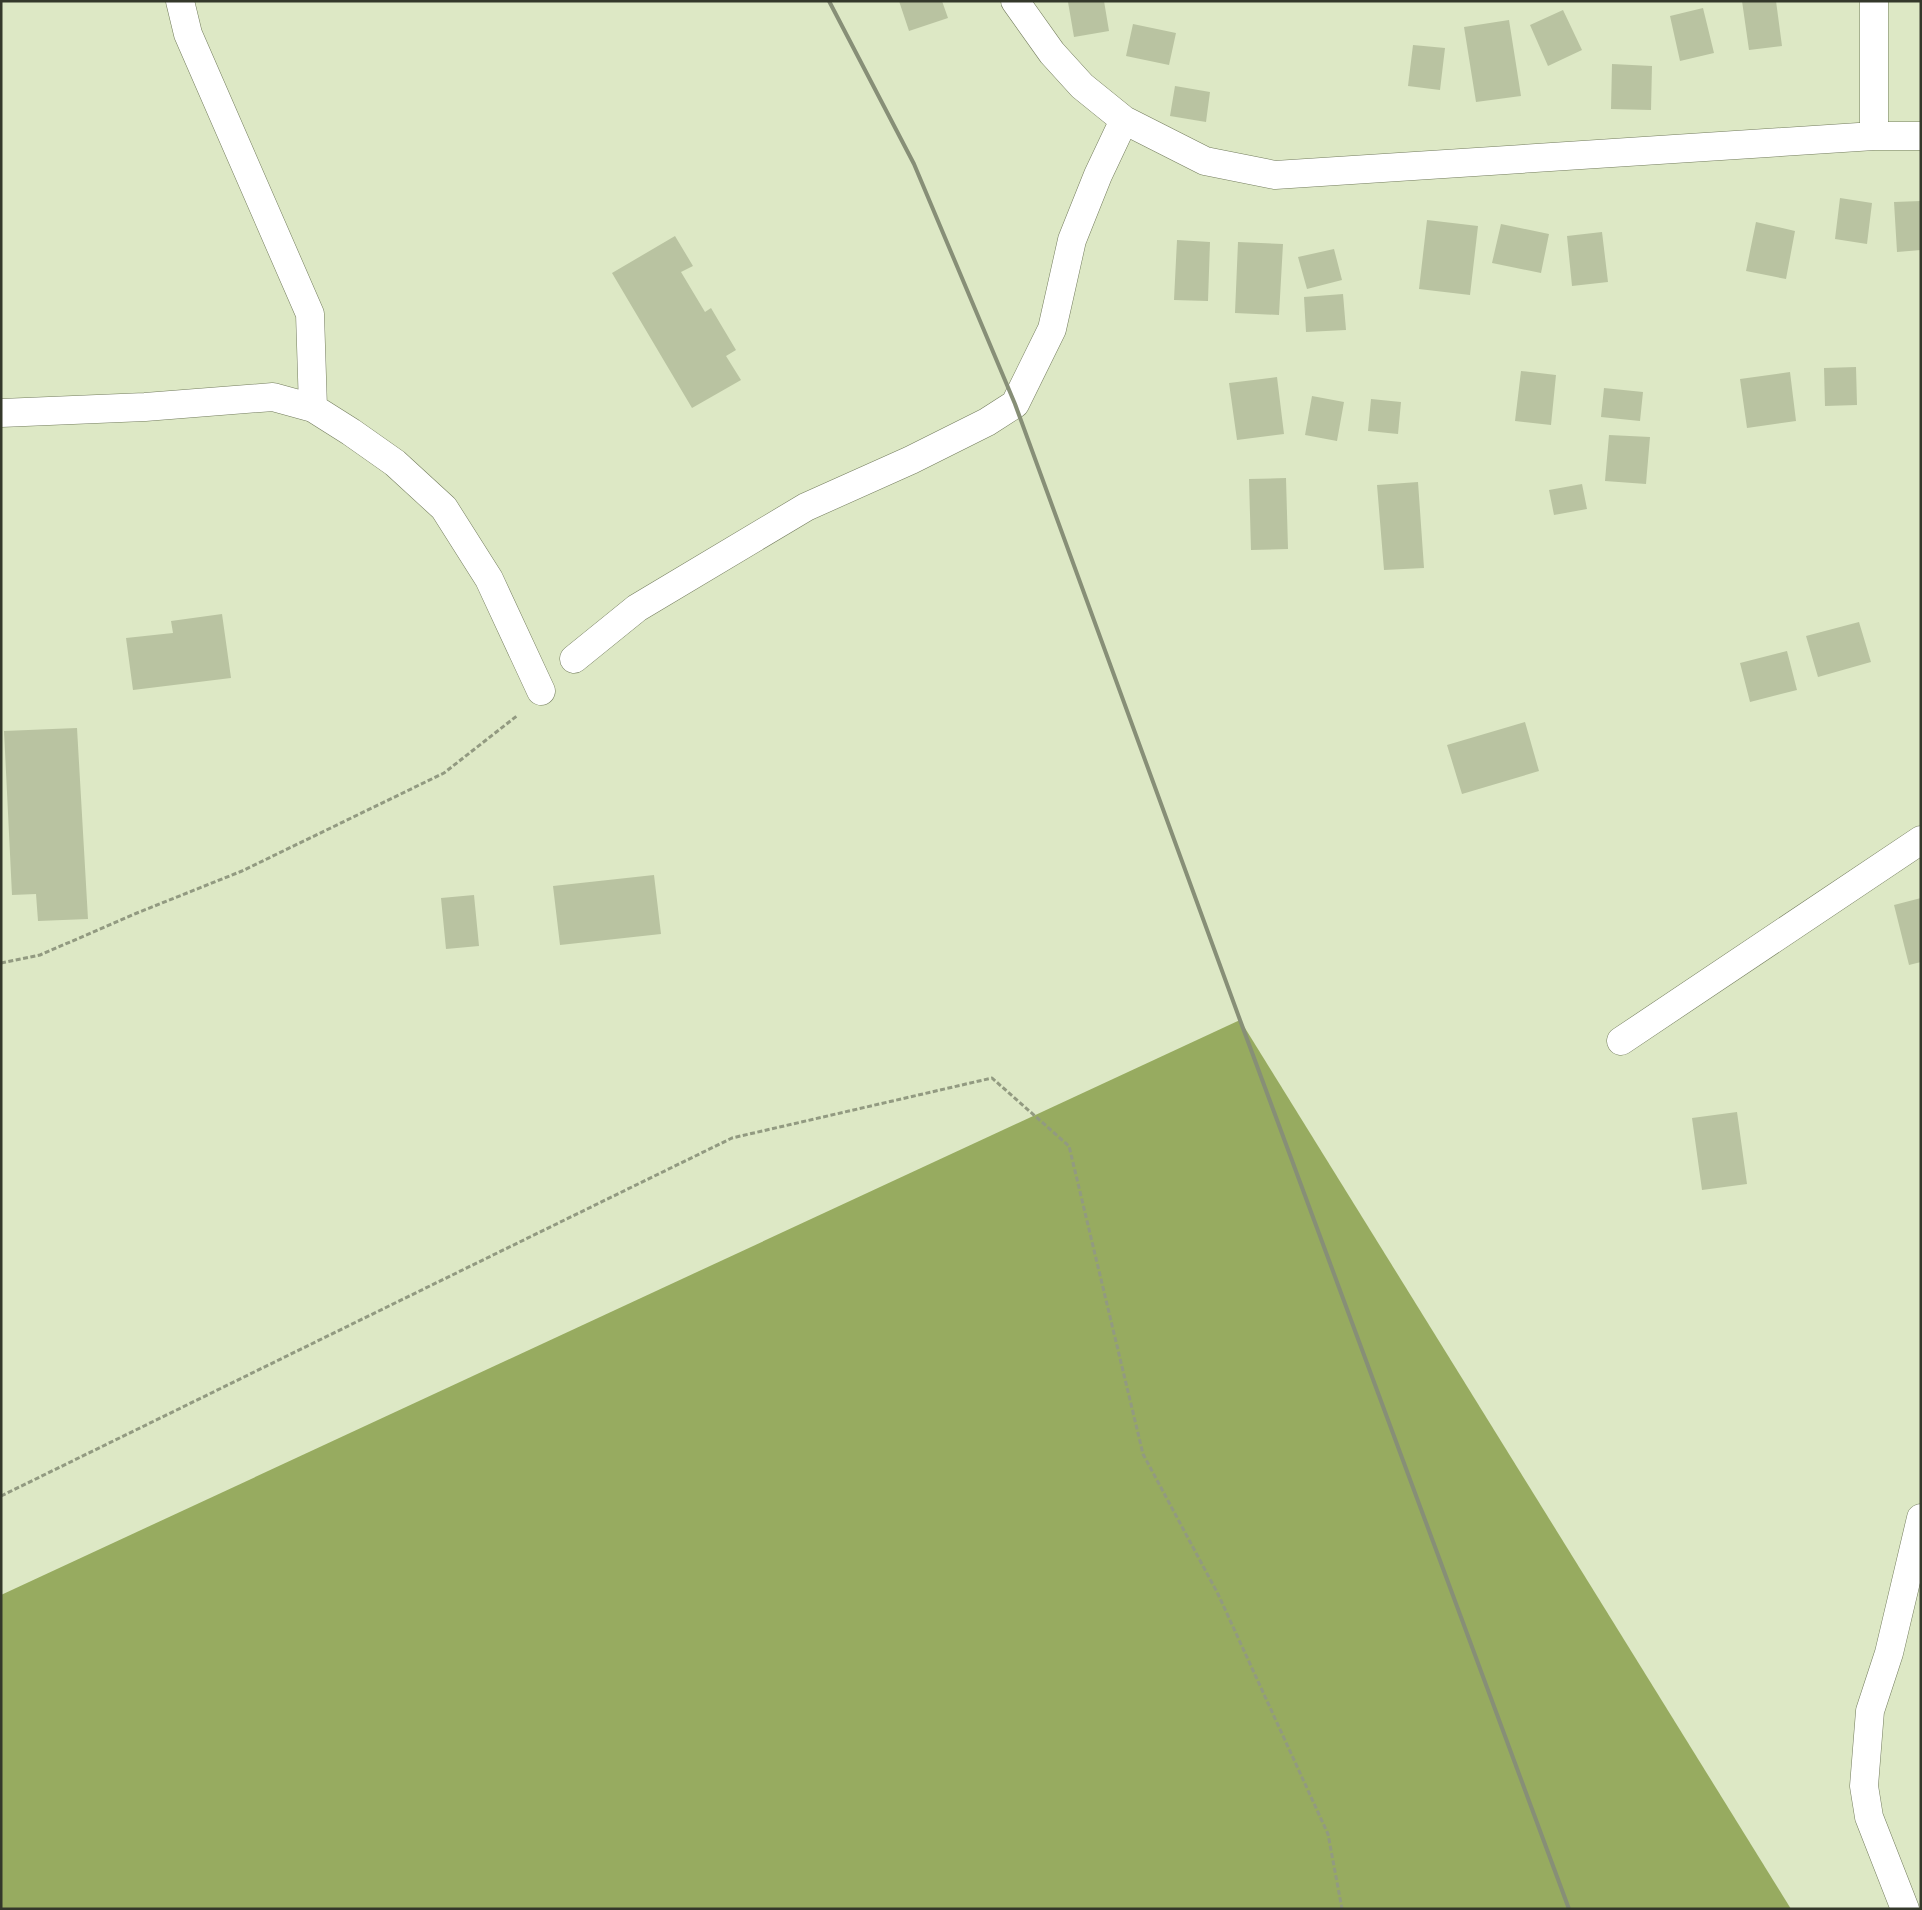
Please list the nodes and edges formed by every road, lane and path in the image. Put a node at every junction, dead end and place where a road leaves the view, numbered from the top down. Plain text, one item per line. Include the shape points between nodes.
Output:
1 (180, 1) edge
2 (1015, 1) edge
3 (1874, 1) edge
4 (1124, 120) junction
5 (1874, 136) junction
6 (1921, 136) edge
7 (313, 408) junction
8 (1, 413) edge
9 (574, 659) dead end
10 (541, 691) joint
11 (1921, 840) edge
12 (1, 963) edge
13 (1621, 1041) dead end
14 (1, 1496) edge
15 (1921, 1518) edge
16 (1342, 1909) edge
17 (1905, 1909) edge

1 - 7 street via 188,34 310,314
2 - 4 street via 1052,54 1082,86
3 - 5 street
4 - 5 street via 1205,161 1275,175
4 - 9 street via 1072,240 1052,329 1015,404 987,422 911,460 806,508 637,608
5 - 6 street
7 - 8 street via 273,397
7 - 10 street via 395,463 444,508 489,579
10 - 12 path via 511,721 444,773 242,871 40,955
11 - 13 street
14 - 16 path via 732,1138 992,1078 1069,1146 1143,1454 1218,1594 1328,1834
15 - 17 street via 1889,1653 1870,1711 1864,1786 1870,1817

